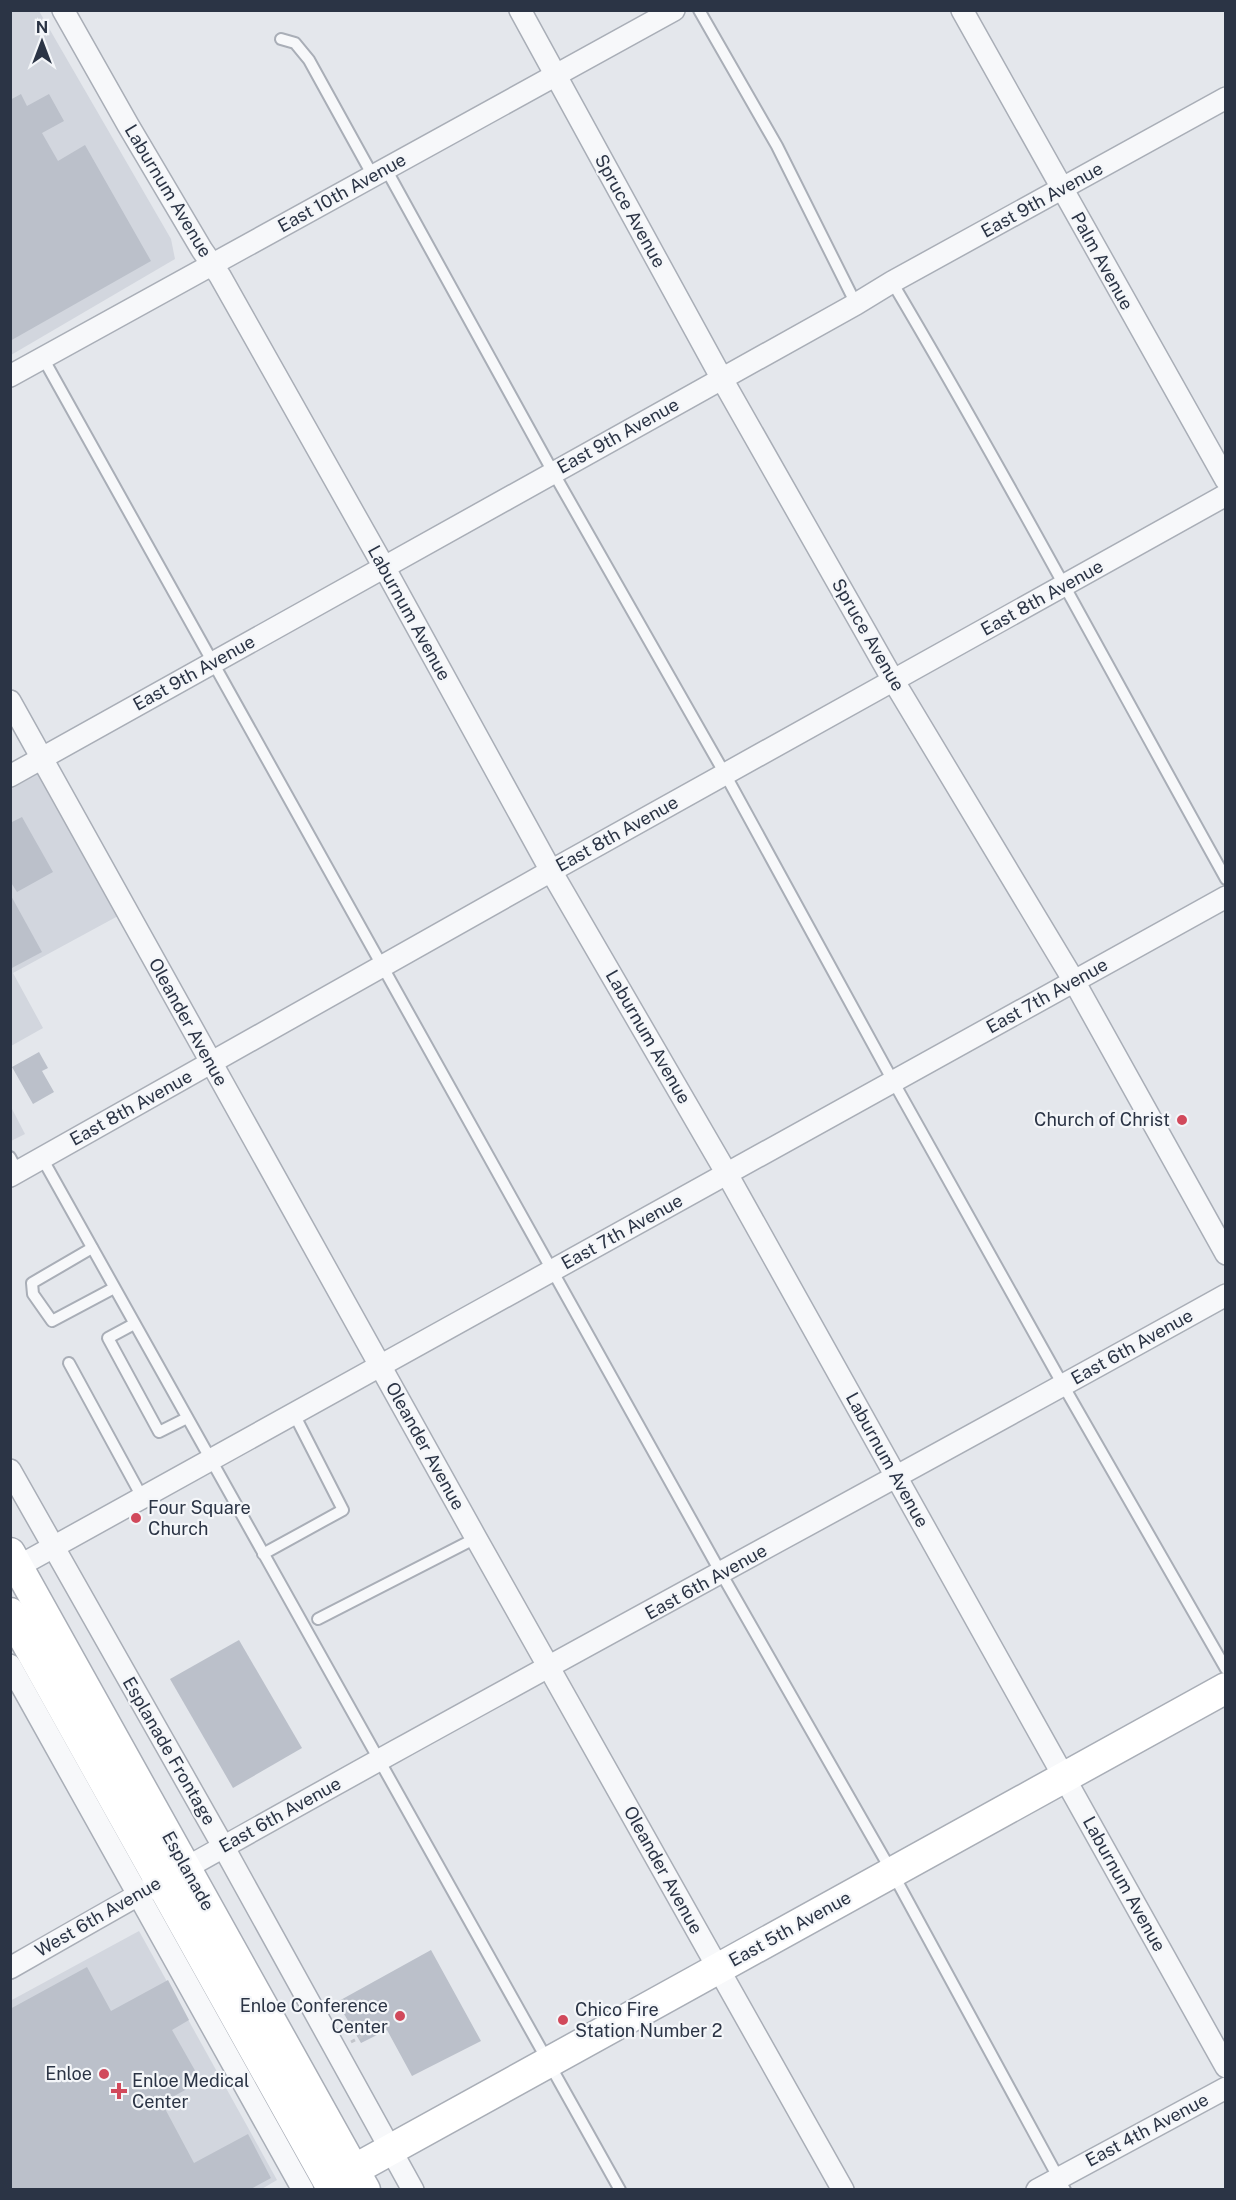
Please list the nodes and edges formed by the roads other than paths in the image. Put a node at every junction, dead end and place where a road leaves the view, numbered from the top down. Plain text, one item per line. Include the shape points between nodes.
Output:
1 (63, 10) edge
2 (520, 10) edge
3 (674, 10) edge
4 (699, 10) edge
5 (962, 10) edge
6 (281, 39) dead end
7 (555, 74) junction
8 (1226, 98) edge
9 (380, 172) junction
10 (1062, 189) junction
11 (213, 264) junction
12 (892, 282) junction
13 (855, 304) junction
14 (43, 358) junction
15 (10, 376) edge
16 (722, 379) junction
17 (553, 472) junction
18 (1226, 480) edge
19 (1226, 495) edge
20 (384, 567) junction
21 (1063, 586) junction
22 (213, 662) junction
23 (893, 680) junction
24 (10, 701) edge
25 (43, 758) junction
26 (725, 774) junction
27 (10, 776) edge
28 (551, 871) junction
29 (1226, 879) edge
30 (1226, 897) edge
31 (383, 966) junction
32 (1074, 981) junction
33 (211, 1063) junction
34 (893, 1081) junction
35 (42, 1158) junction
36 (13, 1168) edge
37 (728, 1174) junction
38 (92, 1248) junction
39 (1226, 1254) edge
40 (553, 1270) junction
41 (114, 1288) junction
42 (1226, 1295) edge
43 (134, 1324) junction
44 (69, 1363) dead end
45 (381, 1366) junction
46 (1063, 1385) junction
47 (294, 1414) junction
48 (187, 1418) junction
49 (211, 1460) junction
50 (10, 1470) edge
51 (897, 1478) junction
52 (142, 1497) junction
53 (476, 1538) junction
54 (53, 1546) junction
55 (264, 1554) junction
56 (13, 1564) edge
57 (721, 1574) junction
58 (10, 1613) edge
59 (318, 1619) dead end
60 (10, 1665) edge
61 (549, 1668) junction
62 (1226, 1669) edge
63 (1226, 1688) edge
64 (380, 1760) junction
65 (1064, 1777) junction
66 (223, 1846) junction
67 (892, 1872) junction
68 (162, 1881) junction
69 (10, 1968) edge
70 (718, 1969) junction
71 (548, 2062) junction
72 (1226, 2067) edge
73 (1226, 2088) edge
74 (390, 2150) junction
75 (1062, 2184) edge
76 (334, 2185) edge
77 (412, 2190) edge
78 (621, 2190) edge
79 (843, 2190) edge
80 (1037, 2190) edge

1 - 11 street, Laburnum Avenue
2 - 7 street, Spruce Avenue
3 - 7 street, East 10th Avenue
4 - 13 lane via 777,146
5 - 10 street, Palm Avenue
6 - 9 lane via 295,43 309,60
7 - 9 street, East 10th Avenue
7 - 16 street, Spruce Avenue
8 - 10 street, East 9th Avenue
9 - 11 street, East 10th Avenue
9 - 17 lane
10 - 12 street, East 9th Avenue
10 - 18 street, Palm Avenue
11 - 14 street, East 10th Avenue
11 - 20 street, Laburnum Avenue
12 - 13 street, East 9th Avenue
12 - 21 lane via 976,424
13 - 16 street, East 9th Avenue
14 - 15 street, East 10th Avenue
14 - 22 lane
16 - 17 street, East 9th Avenue
16 - 23 street, Spruce Avenue
17 - 20 street, East 9th Avenue
17 - 26 lane
19 - 21 street, East 8th Avenue
20 - 22 street, East 9th Avenue
20 - 28 street, Laburnum Avenue
21 - 23 street, East 8th Avenue
21 - 29 lane
22 - 25 street, East 9th Avenue
22 - 31 lane
23 - 26 street, East 8th Avenue
23 - 32 street, Spruce Avenue
24 - 25 street, Oleander Avenue
25 - 27 street, East 9th Avenue
25 - 33 street, Oleander Avenue
26 - 28 street, East 8th Avenue
26 - 34 lane
28 - 31 street, East 8th Avenue
28 - 37 street, Laburnum Avenue
30 - 32 street, East 7th Avenue
31 - 33 street, East 8th Avenue
31 - 40 lane
32 - 34 street, East 7th Avenue
32 - 39 street, Spruce Avenue
33 - 35 street, East 8th Avenue
33 - 45 street, Oleander Avenue
34 - 37 street, East 7th Avenue
34 - 46 lane
35 - 36 street, East 8th Avenue
35 - 38 lane
37 - 40 street, East 7th Avenue
37 - 51 street, Laburnum Avenue
38 - 41 lane
38 - 41 lane via 32,1282 33,1294 52,1321
40 - 45 street, East 7th Avenue
40 - 57 lane
41 - 43 lane
42 - 46 street, East 6th Avenue
43 - 48 lane
43 - 48 lane via 108,1338 159,1432
44 - 52 lane
45 - 47 street, East 7th Avenue
45 - 53 street, Oleander Avenue
46 - 51 street, East 6th Avenue
46 - 62 lane
47 - 49 street, East 7th Avenue
47 - 55 lane via 343,1510
48 - 49 lane
49 - 52 street, East 7th Avenue
49 - 55 lane
50 - 54 street, Esplanade Frontage
51 - 57 street, East 6th Avenue
51 - 65 street, Laburnum Avenue
52 - 54 street, East 7th Avenue
53 - 59 lane
53 - 61 street, Oleander Avenue
54 - 56 street, East 7th Avenue
54 - 66 street, Esplanade Frontage
55 - 64 lane
56 - 68 street, Esplanade
57 - 61 street, East 6th Avenue
57 - 67 lane
58 - 68 street, Esplanade
60 - 68 street
61 - 64 street, East 6th Avenue
61 - 70 street, Oleander Avenue
63 - 65 street, East 5th Avenue
64 - 66 street, East 6th Avenue
64 - 71 lane
65 - 67 street, East 5th Avenue
65 - 72 street, Laburnum Avenue
66 - 68 street, East 6th Avenue
66 - 74 street, Esplanade Frontage
67 - 70 street, East 5th Avenue
67 - 75 lane
68 - 69 street, West 6th Avenue
68 - 76 street, Esplanade
68 - 76 street
70 - 71 street, East 5th Avenue
70 - 79 street, Oleander Avenue
71 - 74 street, East 5th Avenue
71 - 78 lane
73 - 75 street, East 4th Avenue
74 - 76 street, East 5th Avenue
74 - 77 street, Esplanade Frontage
75 - 80 street, East 4th Avenue

